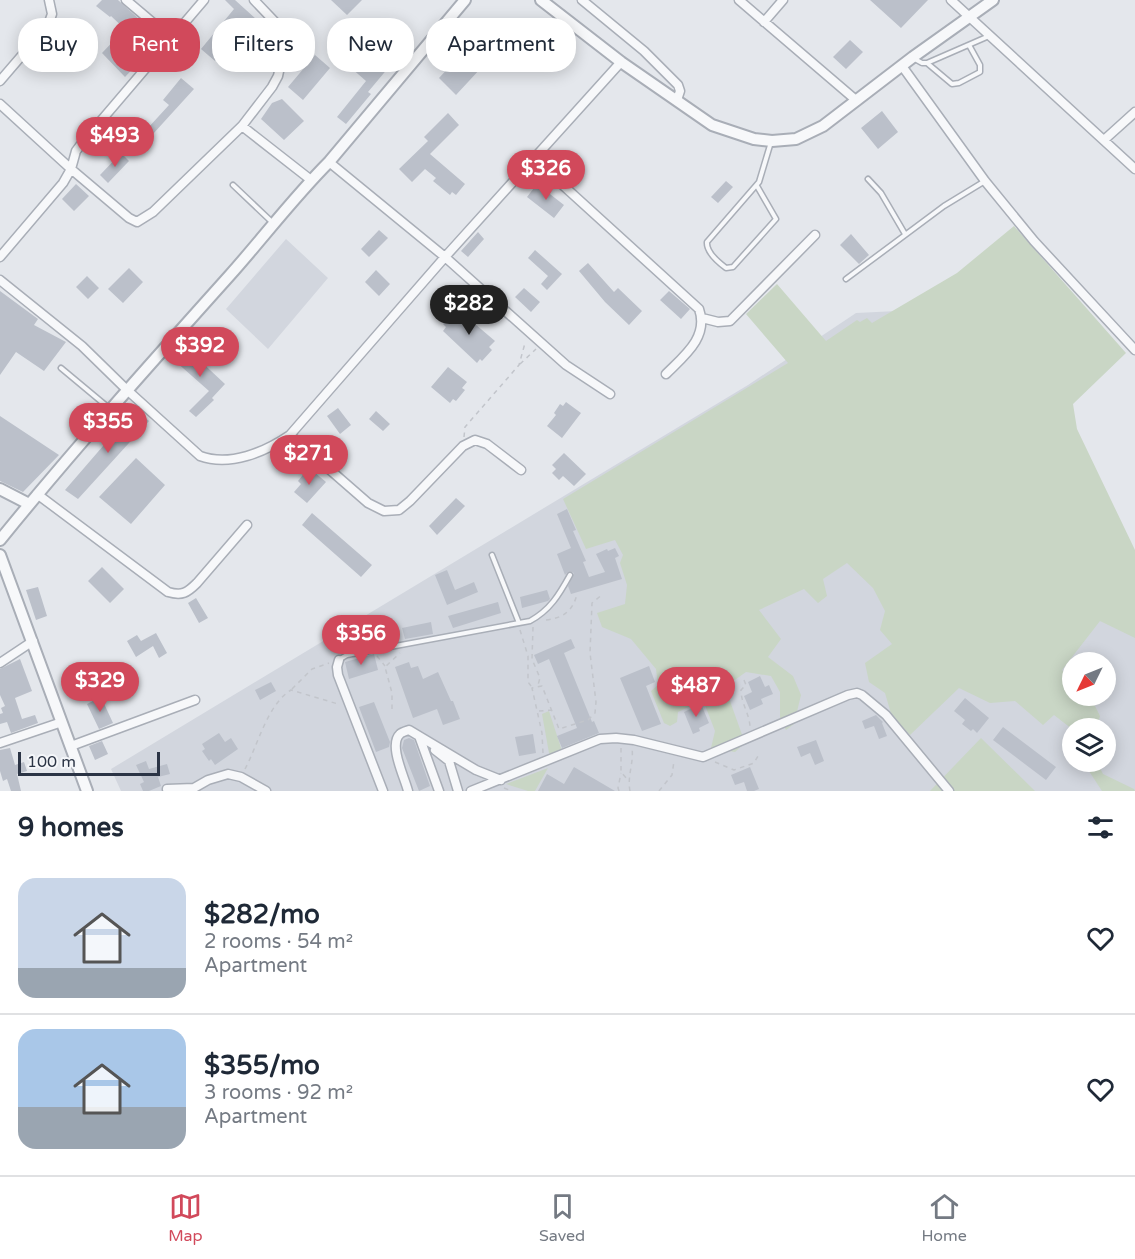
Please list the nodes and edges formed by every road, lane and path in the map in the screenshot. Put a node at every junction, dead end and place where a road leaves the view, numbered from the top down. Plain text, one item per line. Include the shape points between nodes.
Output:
1 (49, 0) edge
2 (126, 0) edge
3 (204, 0) edge
4 (254, 0) edge
5 (465, 0) edge
6 (541, 0) edge
7 (582, 0) edge
8 (739, 0) edge
9 (783, 0) edge
10 (951, 0) edge
11 (993, 0) edge
12 (969, 17) junction
13 (147, 18) edge
14 (188, 18) edge
15 (764, 22) junction
16 (990, 35) junction
17 (969, 45) junction
18 (913, 57) junction
19 (621, 62) junction
20 (927, 63) junction
21 (902, 66) junction
22 (142, 72) edge
23 (0, 81) edge
24 (676, 100) junction
25 (857, 102) junction
26 (0, 104) edge
27 (1135, 112) edge
28 (242, 126) junction
29 (1104, 140) junction
30 (772, 141) junction
31 (534, 159) junction
32 (329, 162) junction
33 (72, 169) junction
34 (1135, 169) edge
35 (868, 179) dead end
36 (312, 180) junction
37 (985, 181) junction
38 (233, 185) dead end
39 (757, 186) junction
40 (274, 225) junction
41 (906, 234) junction
42 (816, 235) dead end
43 (445, 256) junction
44 (0, 257) edge
45 (846, 279) dead end
46 (0, 280) edge
47 (702, 318) junction
48 (526, 329) junction
49 (542, 343) junction
50 (1135, 350) edge
51 (519, 365) junction
52 (61, 368) dead end
53 (666, 374) dead end
54 (126, 389) junction
55 (610, 394) dead end
56 (109, 408) junction
57 (290, 435) junction
58 (463, 446) junction
59 (521, 470) dead end
60 (0, 489) edge
61 (37, 494) junction
62 (29, 504) junction
63 (247, 525) dead end
64 (0, 540) edge
65 (0, 555) edge
66 (492, 555) dead end
67 (570, 575) dead end
68 (577, 594) dead end
69 (603, 594) dead end
70 (531, 621) junction
71 (519, 623) junction
72 (33, 641) junction
73 (401, 646) junction
74 (372, 651) junction
75 (339, 660) junction
76 (0, 663) edge
77 (385, 667) junction
78 (744, 680) dead end
79 (532, 688) junction
80 (291, 690) junction
81 (195, 700) dead end
82 (349, 704) junction
83 (392, 709) dead end
84 (552, 710) junction
85 (538, 711) junction
86 (62, 722) junction
87 (419, 736) junction
88 (748, 738) junction
89 (626, 739) junction
90 (0, 743) edge
91 (71, 746) junction
92 (675, 749) junction
93 (758, 756) dead end
94 (703, 757) junction
95 (543, 762) junction
96 (621, 772) junction
97 (241, 777) junction
98 (501, 780) junction
99 (628, 781) junction
100 (167, 789) dead end
101 (87, 791) edge
102 (266, 791) edge
103 (383, 791) edge
104 (408, 791) edge
105 (439, 791) edge
106 (458, 791) edge
107 (471, 791) edge
108 (620, 791) edge
109 (630, 791) edge
110 (658, 791) edge
111 (949, 791) edge

1 - 23 street via 52,14 48,25
2 - 13 street
3 - 14 street
4 - 28 street via 276,23 281,35 281,62 272,87
5 - 32 street
6 - 19 street
7 - 24 street via 678,85
8 - 15 street
9 - 15 street
10 - 12 street
11 - 12 street
12 - 16 street
12 - 18 street
15 - 25 street
16 - 17 lane
16 - 29 street
17 - 20 lane
17 - 20 lane via 980,72 959,83 952,84
18 - 20 lane
18 - 21 street
19 - 24 street
19 - 31 street
21 - 25 street
21 - 37 street
22 - 33 street via 81,143
24 - 30 street via 712,125 754,140
25 - 30 street via 796,139
26 - 33 street
27 - 29 street
28 - 33 street via 153,212 137,222
28 - 36 street
29 - 34 street
30 - 39 lane
31 - 43 street
31 - 47 street via 699,309
32 - 36 street
32 - 43 street
33 - 44 street
35 - 41 lane
36 - 40 street
37 - 41 lane
37 - 50 street
38 - 40 lane
39 - 39 lane via 706,242 709,252 726,268 733,267 776,219
40 - 54 street
41 - 45 lane
42 - 47 street via 730,321
43 - 48 street
43 - 57 street
46 - 54 street via 82,346
47 - 53 street via 698,337
48 - 49 street
48 - 51 path
49 - 51 path
49 - 55 street via 566,365
51 - 58 path via 465,427
52 - 56 lane
54 - 56 street
54 - 57 street via 190,448 211,460 259,453
56 - 61 street
57 - 58 street via 368,503 384,511 399,510 411,501
58 - 59 street via 475,440 487,444
60 - 62 street
61 - 62 street
61 - 63 street via 168,592 179,595 197,583
62 - 64 street
65 - 72 street
66 - 71 lane
67 - 70 lane via 557,598
68 - 70 path via 567,614
69 - 84 path via 592,603 590,653 595,713 588,720 559,729
70 - 71 lane
70 - 79 path via 532,659 540,678
71 - 73 lane
71 - 79 path
72 - 76 street
72 - 86 street
73 - 74 lane
73 - 77 path via 400,655
74 - 75 lane
74 - 77 path
75 - 80 path via 312,669
75 - 82 street via 338,675
77 - 83 path
78 - 88 path via 746,685 740,694 749,715
79 - 84 path via 542,686
79 - 85 path
80 - 82 path
80 - 97 path via 262,729
81 - 91 street
82 - 103 street
84 - 85 path
85 - 95 path
86 - 90 street
86 - 91 street
87 - 98 street
87 - 104 street via 409,730 396,741
87 - 105 street
87 - 106 street via 449,761
88 - 94 street
88 - 111 street via 857,693 886,715
89 - 92 street
89 - 95 street via 600,740
89 - 96 path
89 - 99 path via 633,752
91 - 101 street
92 - 94 street
92 - 110 path via 672,775
93 - 94 path via 754,763 734,770
95 - 98 street
96 - 99 path
96 - 108 path
97 - 100 street via 228,774 194,788
97 - 102 street
98 - 107 street
99 - 109 path

